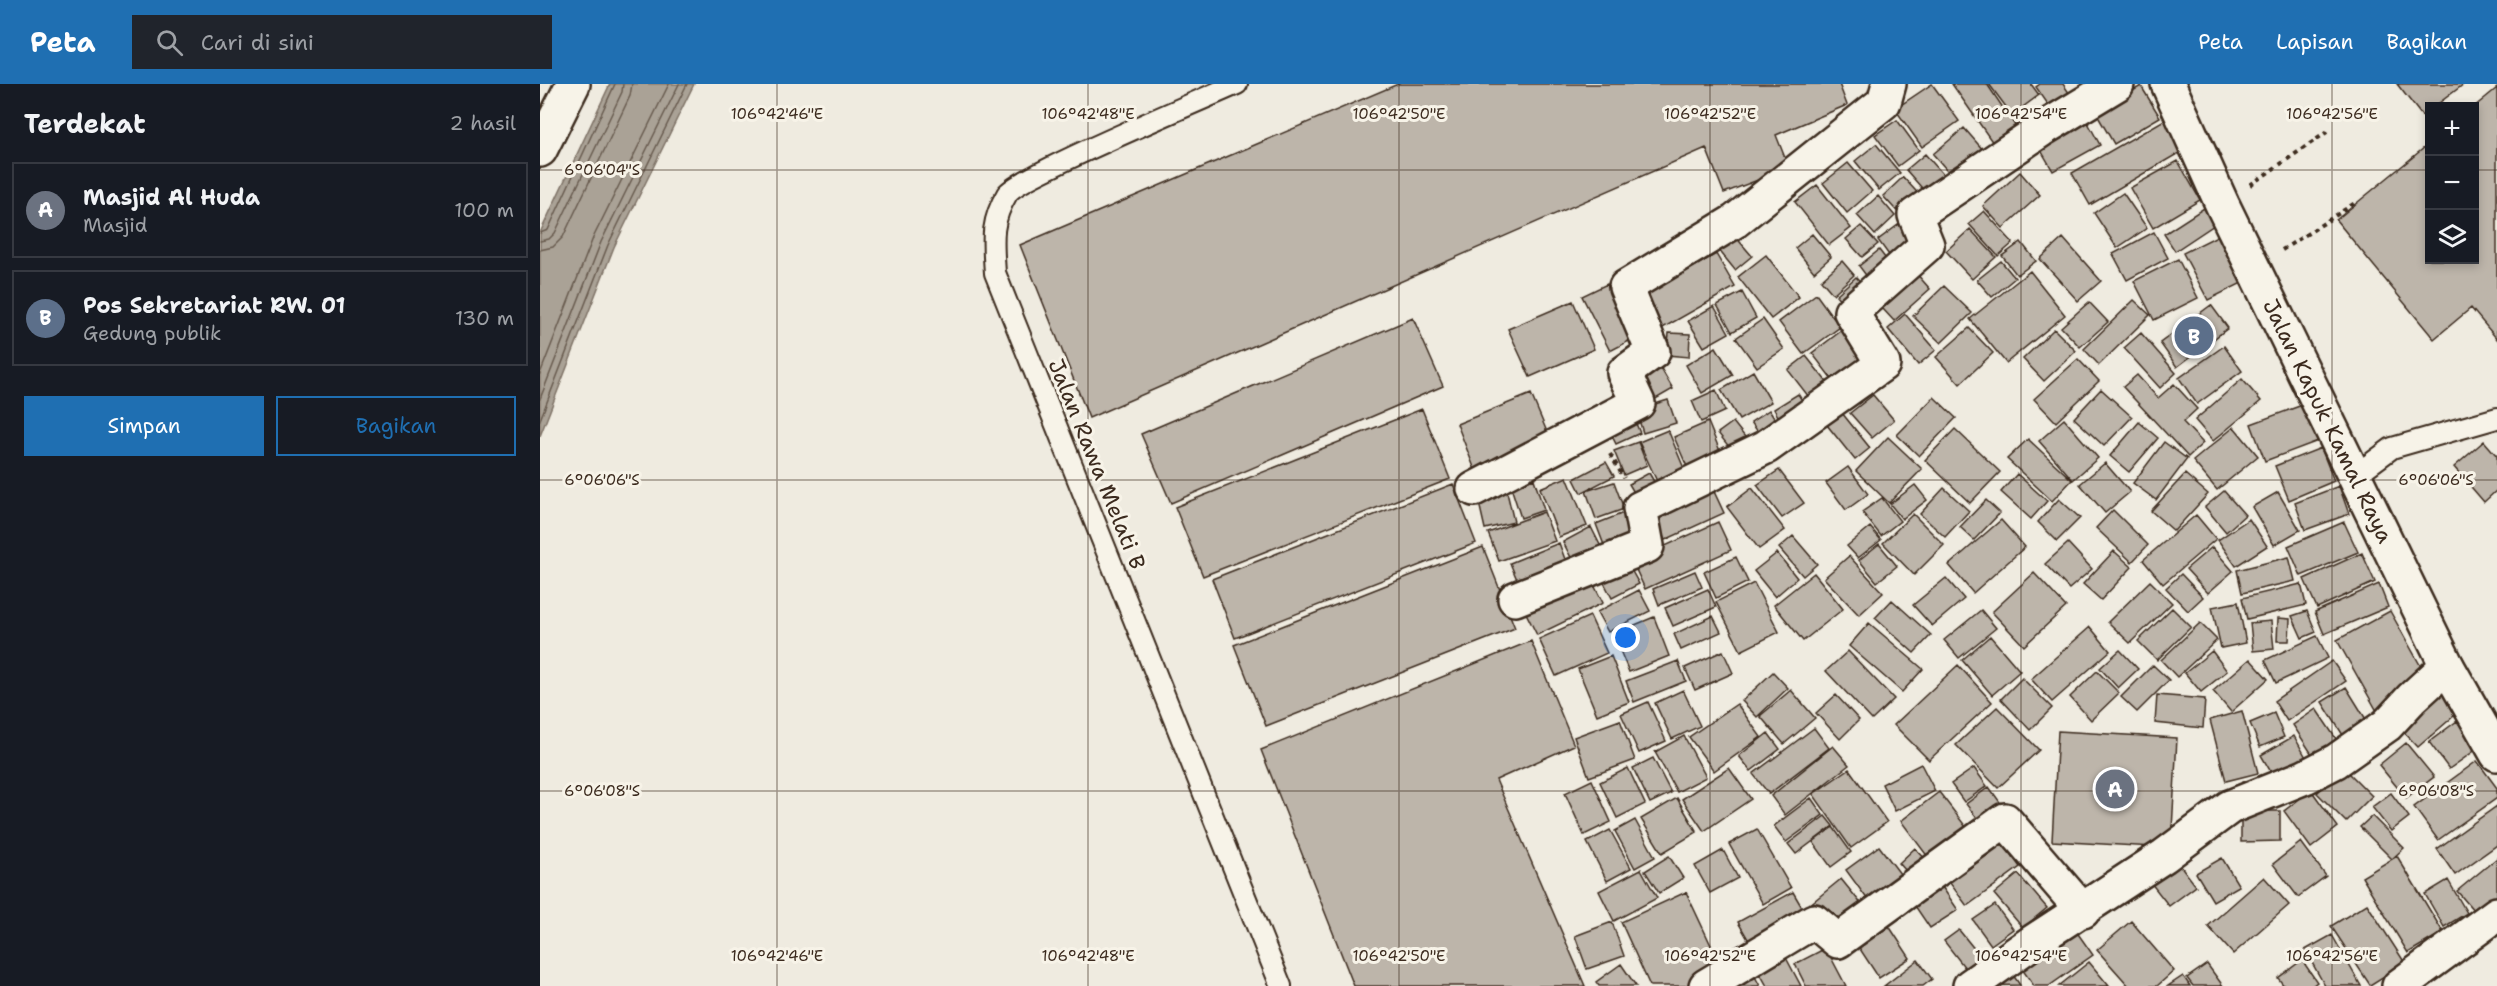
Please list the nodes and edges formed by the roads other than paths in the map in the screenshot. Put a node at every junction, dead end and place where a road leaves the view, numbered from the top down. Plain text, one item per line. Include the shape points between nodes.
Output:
1 (573, 84) edge
2 (1237, 84) edge
3 (1889, 84) edge
4 (2117, 84) edge
5 (2168, 84) edge
6 (540, 150) edge
7 (2497, 418) edge
8 (2354, 476) junction
9 (1474, 489) dead end
10 (1515, 599) dead end
11 (2447, 666) junction
12 (2497, 754) edge
13 (2083, 911) junction
14 (2497, 914) edge
15 (1281, 986) edge
16 (1706, 986) edge
17 (1970, 986) edge
18 (2399, 986) edge

1 - 6 street
2 - 15 lane, Jalan Rawa Melati B via 1052,167 1008,191 992,228 995,273
3 - 9 street via 1884,102 1735,221 1626,287 1653,352 1624,374 1638,403
4 - 10 street via 1915,215 1927,246 1851,312 1883,364 1766,447 1640,508 1647,546
5 - 8 street, Jalan Kapuk Kamal Raya
7 - 8 lane via 2392,448
8 - 11 street, Jalan Kapuk Kamal Raya
11 - 12 street, Jalan Kapuk Kamal Raya
11 - 13 street via 2387,725 2336,761 2230,807
13 - 16 street via 2005,820 1838,941 1814,921
13 - 17 street
14 - 18 street

